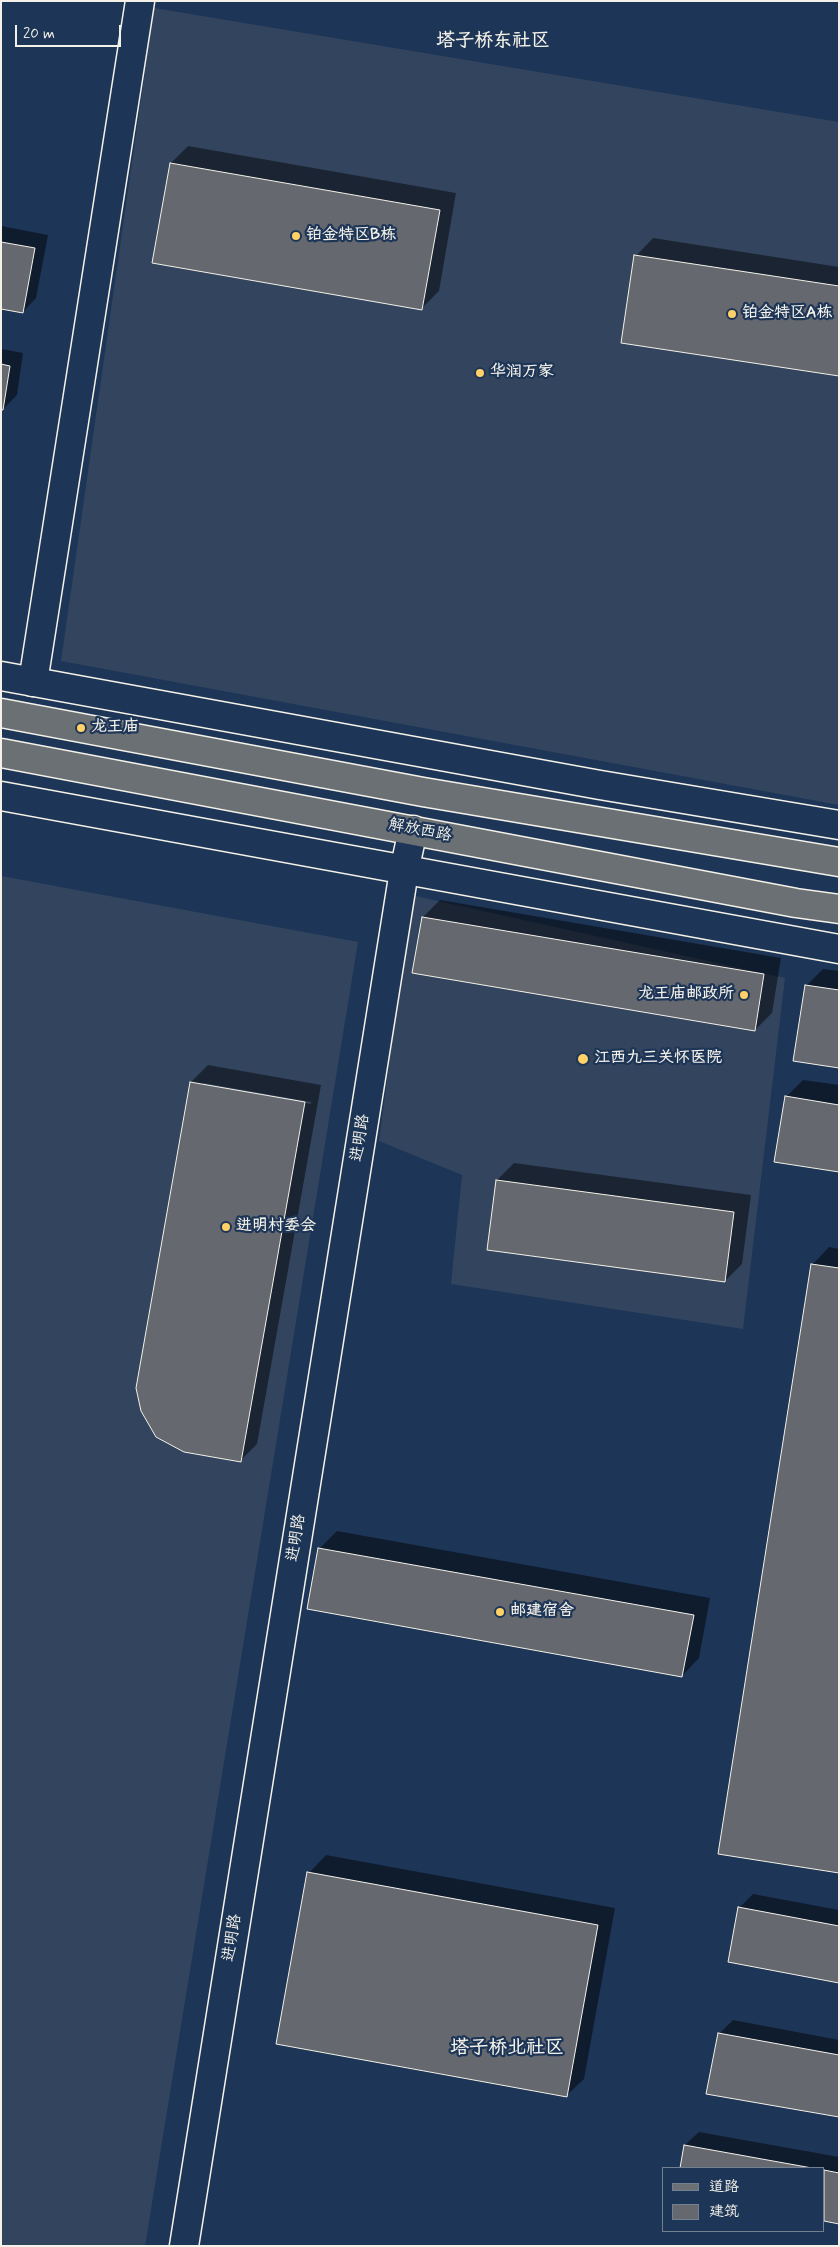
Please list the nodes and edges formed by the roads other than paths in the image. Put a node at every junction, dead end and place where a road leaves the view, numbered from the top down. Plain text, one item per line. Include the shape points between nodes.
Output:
1 (140, 1) edge
2 (1, 676) edge
3 (33, 682) junction
4 (1, 713) edge
5 (1, 753) edge
6 (1, 796) edge
7 (839, 825) edge
8 (413, 830) junction
9 (839, 861) edge
10 (404, 871) junction
11 (839, 909) edge
12 (839, 949) edge
13 (184, 2246) edge

1 - 3 street
2 - 3 street
3 - 7 street
4 - 9 main road via 423,792
5 - 8 main road, 解放西路
6 - 10 street
8 - 10 street, 进明路
8 - 11 main road, 解放西路
10 - 12 street
10 - 13 street, 进明路

